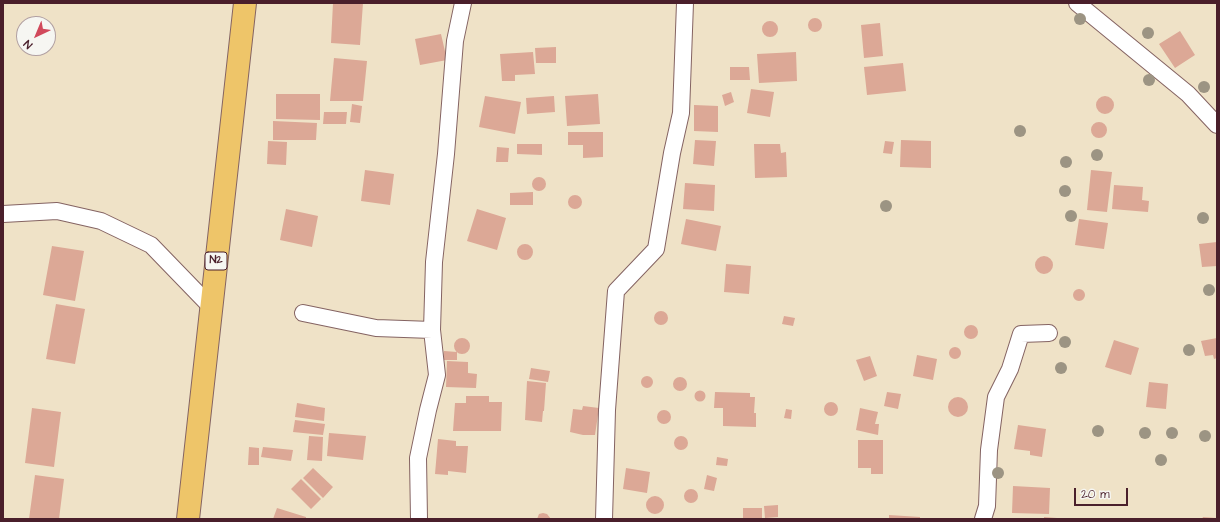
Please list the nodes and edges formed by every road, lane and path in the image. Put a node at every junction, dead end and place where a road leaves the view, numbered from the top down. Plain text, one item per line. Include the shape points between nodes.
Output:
1 (245, 3) edge
2 (463, 3) edge
3 (685, 3) edge
4 (1077, 3) edge
5 (1217, 125) edge
6 (3, 214) edge
7 (211, 307) junction
8 (302, 313) dead end
9 (432, 330) junction
10 (1049, 333) dead end
11 (188, 519) edge
12 (419, 519) edge
13 (604, 519) edge
14 (983, 519) edge

1 - 7 highway, N2
2 - 9 street via 455,41 434,262
3 - 13 street via 681,113 656,249 616,291 607,410
4 - 5 street via 1188,94
6 - 7 street via 57,211 101,221 151,245
7 - 11 highway, N2
8 - 9 street via 376,328
9 - 12 street via 437,375 418,458
10 - 14 street via 1021,334 1010,369 996,397 989,450 987,506

